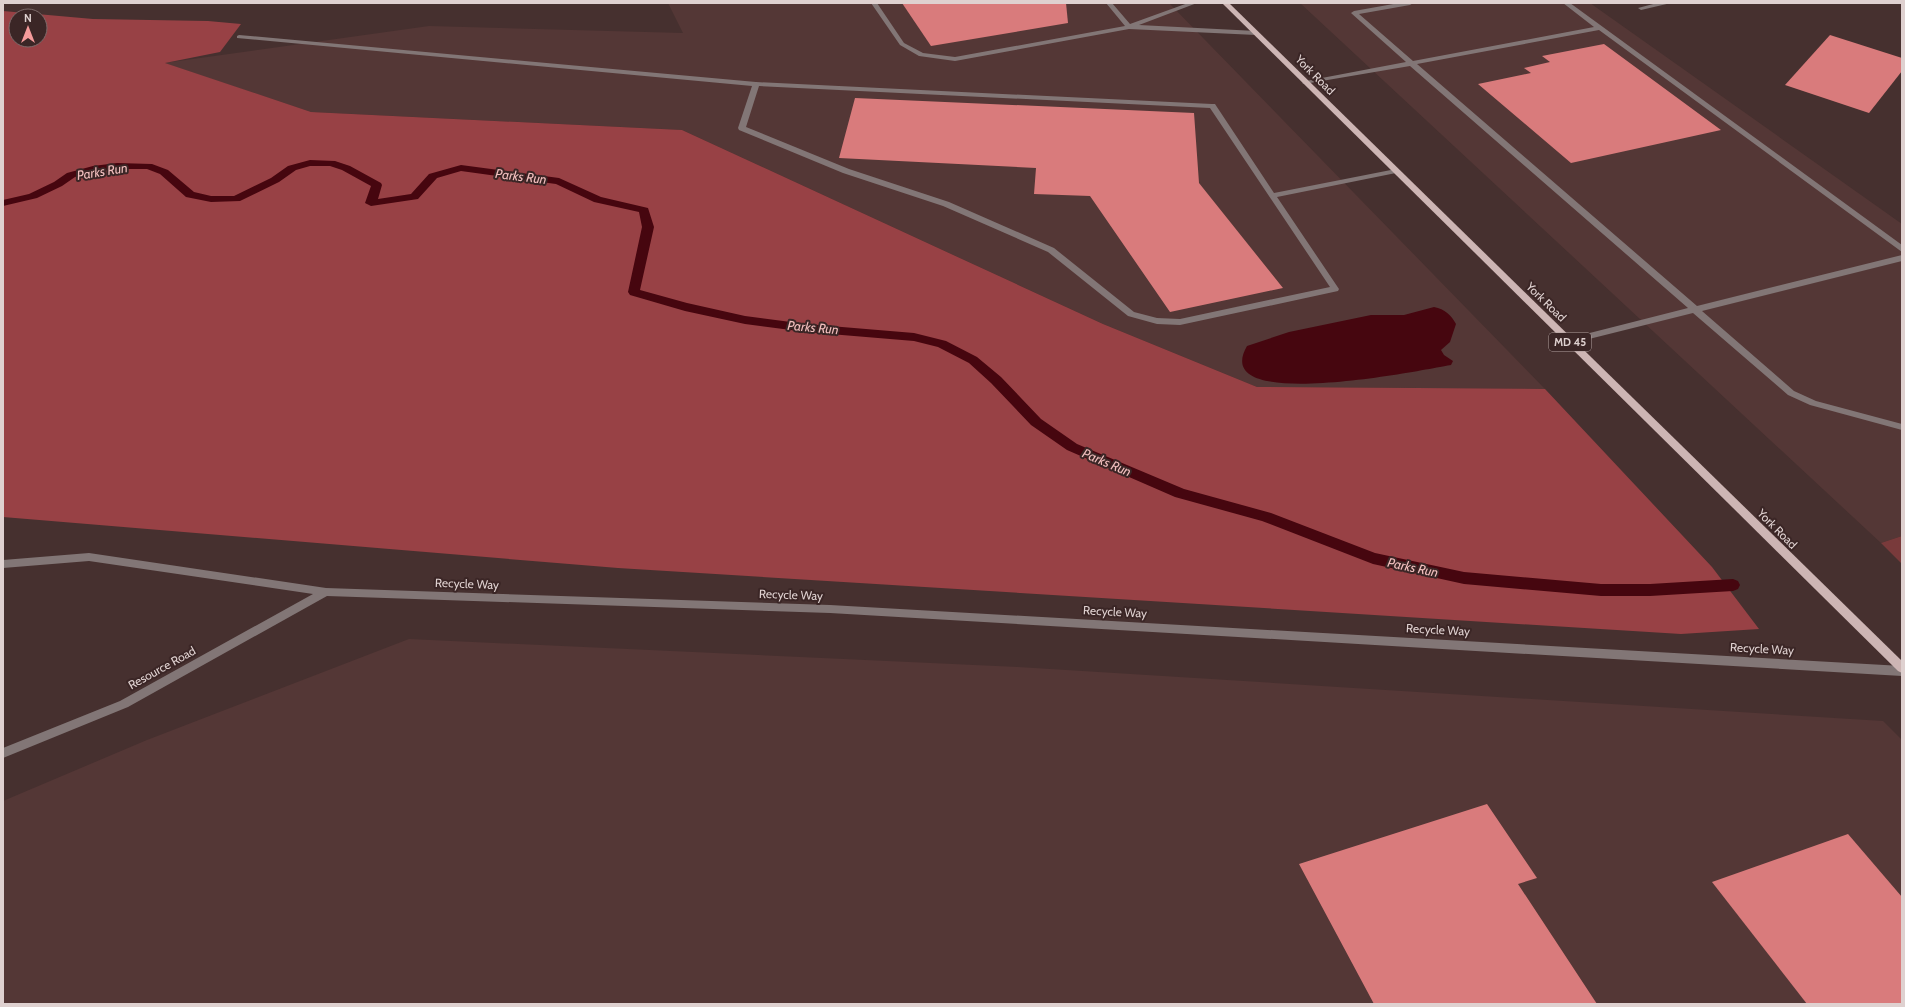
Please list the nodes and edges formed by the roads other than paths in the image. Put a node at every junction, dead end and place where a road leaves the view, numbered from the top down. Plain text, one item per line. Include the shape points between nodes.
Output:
1 (874, 3) edge
2 (1109, 3) edge
3 (1194, 3) edge
4 (1225, 3) edge
5 (1410, 3) edge
6 (1566, 3) edge
7 (1668, 3) edge
8 (1641, 8) dead end
9 (1129, 27) junction
10 (1600, 28) junction
11 (1256, 33) junction
12 (239, 37) dead end
13 (1412, 63) junction
14 (1306, 83) junction
15 (756, 84) junction
16 (1396, 171) junction
17 (1272, 196) junction
18 (1902, 249) edge
19 (1902, 258) edge
20 (1696, 310) junction
21 (1569, 341) junction
22 (1902, 427) edge
23 (3, 564) edge
24 (326, 592) junction
25 (1902, 670) edge
26 (3, 754) edge

1 - 9 street via 902,44 921,55 955,59
2 - 9 street
3 - 9 street
4 - 11 main road, York Road / MD 45
5 - 13 street via 1354,12
6 - 10 street
7 - 8 street
9 - 11 street
10 - 13 street
10 - 18 street
11 - 14 main road, York Road / MD 45
12 - 15 street
13 - 14 street
13 - 20 street
14 - 16 main road, York Road / MD 45
15 - 17 street via 1212,106
15 - 17 street via 742,128 846,172 946,204 1051,250 1131,314 1158,321 1180,322 1335,289
16 - 17 street
16 - 21 main road, York Road / MD 45
19 - 20 street
20 - 21 street
20 - 22 street via 1791,393 1813,403
21 - 25 main road, York Road / MD 45
23 - 24 street, Recycle Way via 89,557
24 - 25 street, Recycle Way via 830,609
24 - 26 street, Resource Road via 124,704

